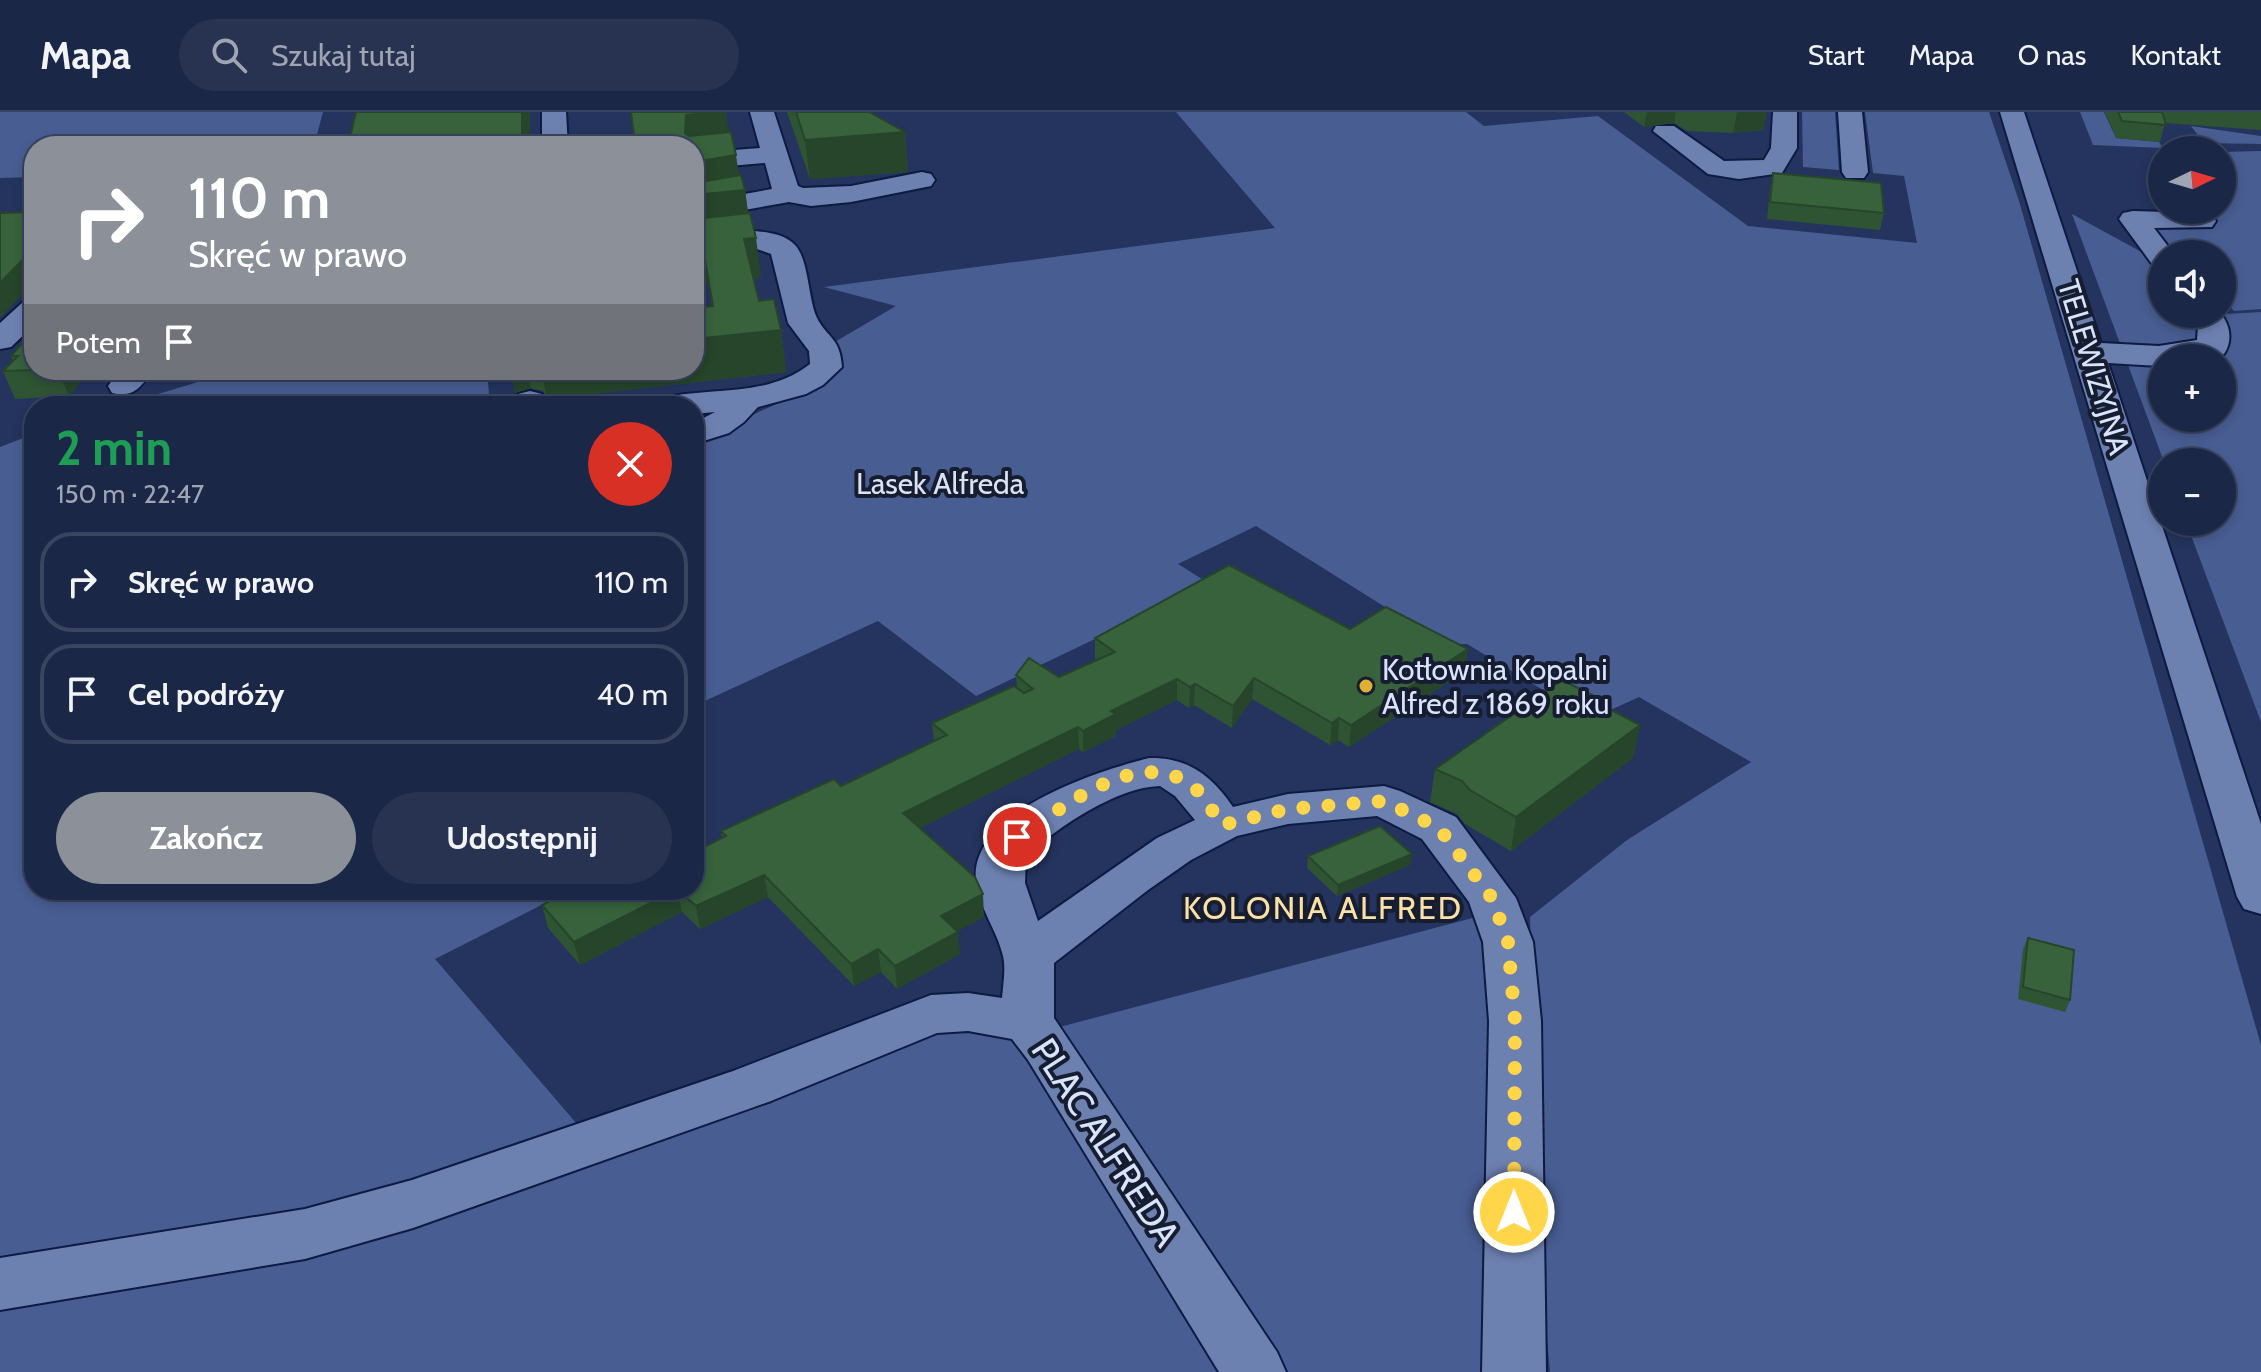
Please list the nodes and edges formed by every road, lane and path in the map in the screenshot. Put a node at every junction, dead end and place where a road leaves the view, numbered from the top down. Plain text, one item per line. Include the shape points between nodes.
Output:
1 (554, 112) edge
2 (762, 112) edge
3 (1785, 112) edge
4 (1850, 112) edge
5 (2012, 112) edge
6 (1665, 131) dead end
7 (555, 136) edge
8 (775, 154) junction
9 (704, 160) edge
10 (1855, 172) dead end
11 (922, 180) dead end
12 (788, 194) junction
13 (704, 209) edge
14 (2148, 219) edge
15 (2149, 240) edge
16 (704, 245) edge
17 (24, 317) edge
18 (2213, 328) edge
19 (0, 340) edge
20 (2090, 352) junction
21 (747, 396) junction
22 (704, 401) edge
23 (704, 432) edge
24 (1222, 825) junction
25 (2261, 897) edge
26 (1029, 957) junction
27 (1028, 1022) junction
28 (0, 1284) edge
29 (1254, 1372) edge
30 (1514, 1372) edge

1 - 7 street
2 - 8 street
3 - 6 street via 1784,148 1773,167 1717,168
4 - 10 street
5 - 20 street, TELEWIZYJNA
8 - 9 street
8 - 12 street
11 - 12 street via 814,198
12 - 13 street
14 - 15 street via 2133,219
16 - 21 street via 761,240 778,244 803,323 825,351 826,367 817,376 778,393
17 - 19 street
18 - 20 street via 2213,347 2159,356
20 - 25 street, TELEWIZYJNA
21 - 22 street
21 - 23 street via 744,406
24 - 26 street via 1131,878
24 - 26 street via 1189,783 1165,772 1145,772 1088,792 1017,837 1002,856 1003,894
24 - 30 street via 1288,809 1384,801 1439,828 1492,898 1508,942 1515,1021
26 - 27 street, PLAC ALFREDA
27 - 28 street via 968,1012 931,1014 752,1086 413,1204 305,1234
27 - 29 street, PLAC ALFREDA

